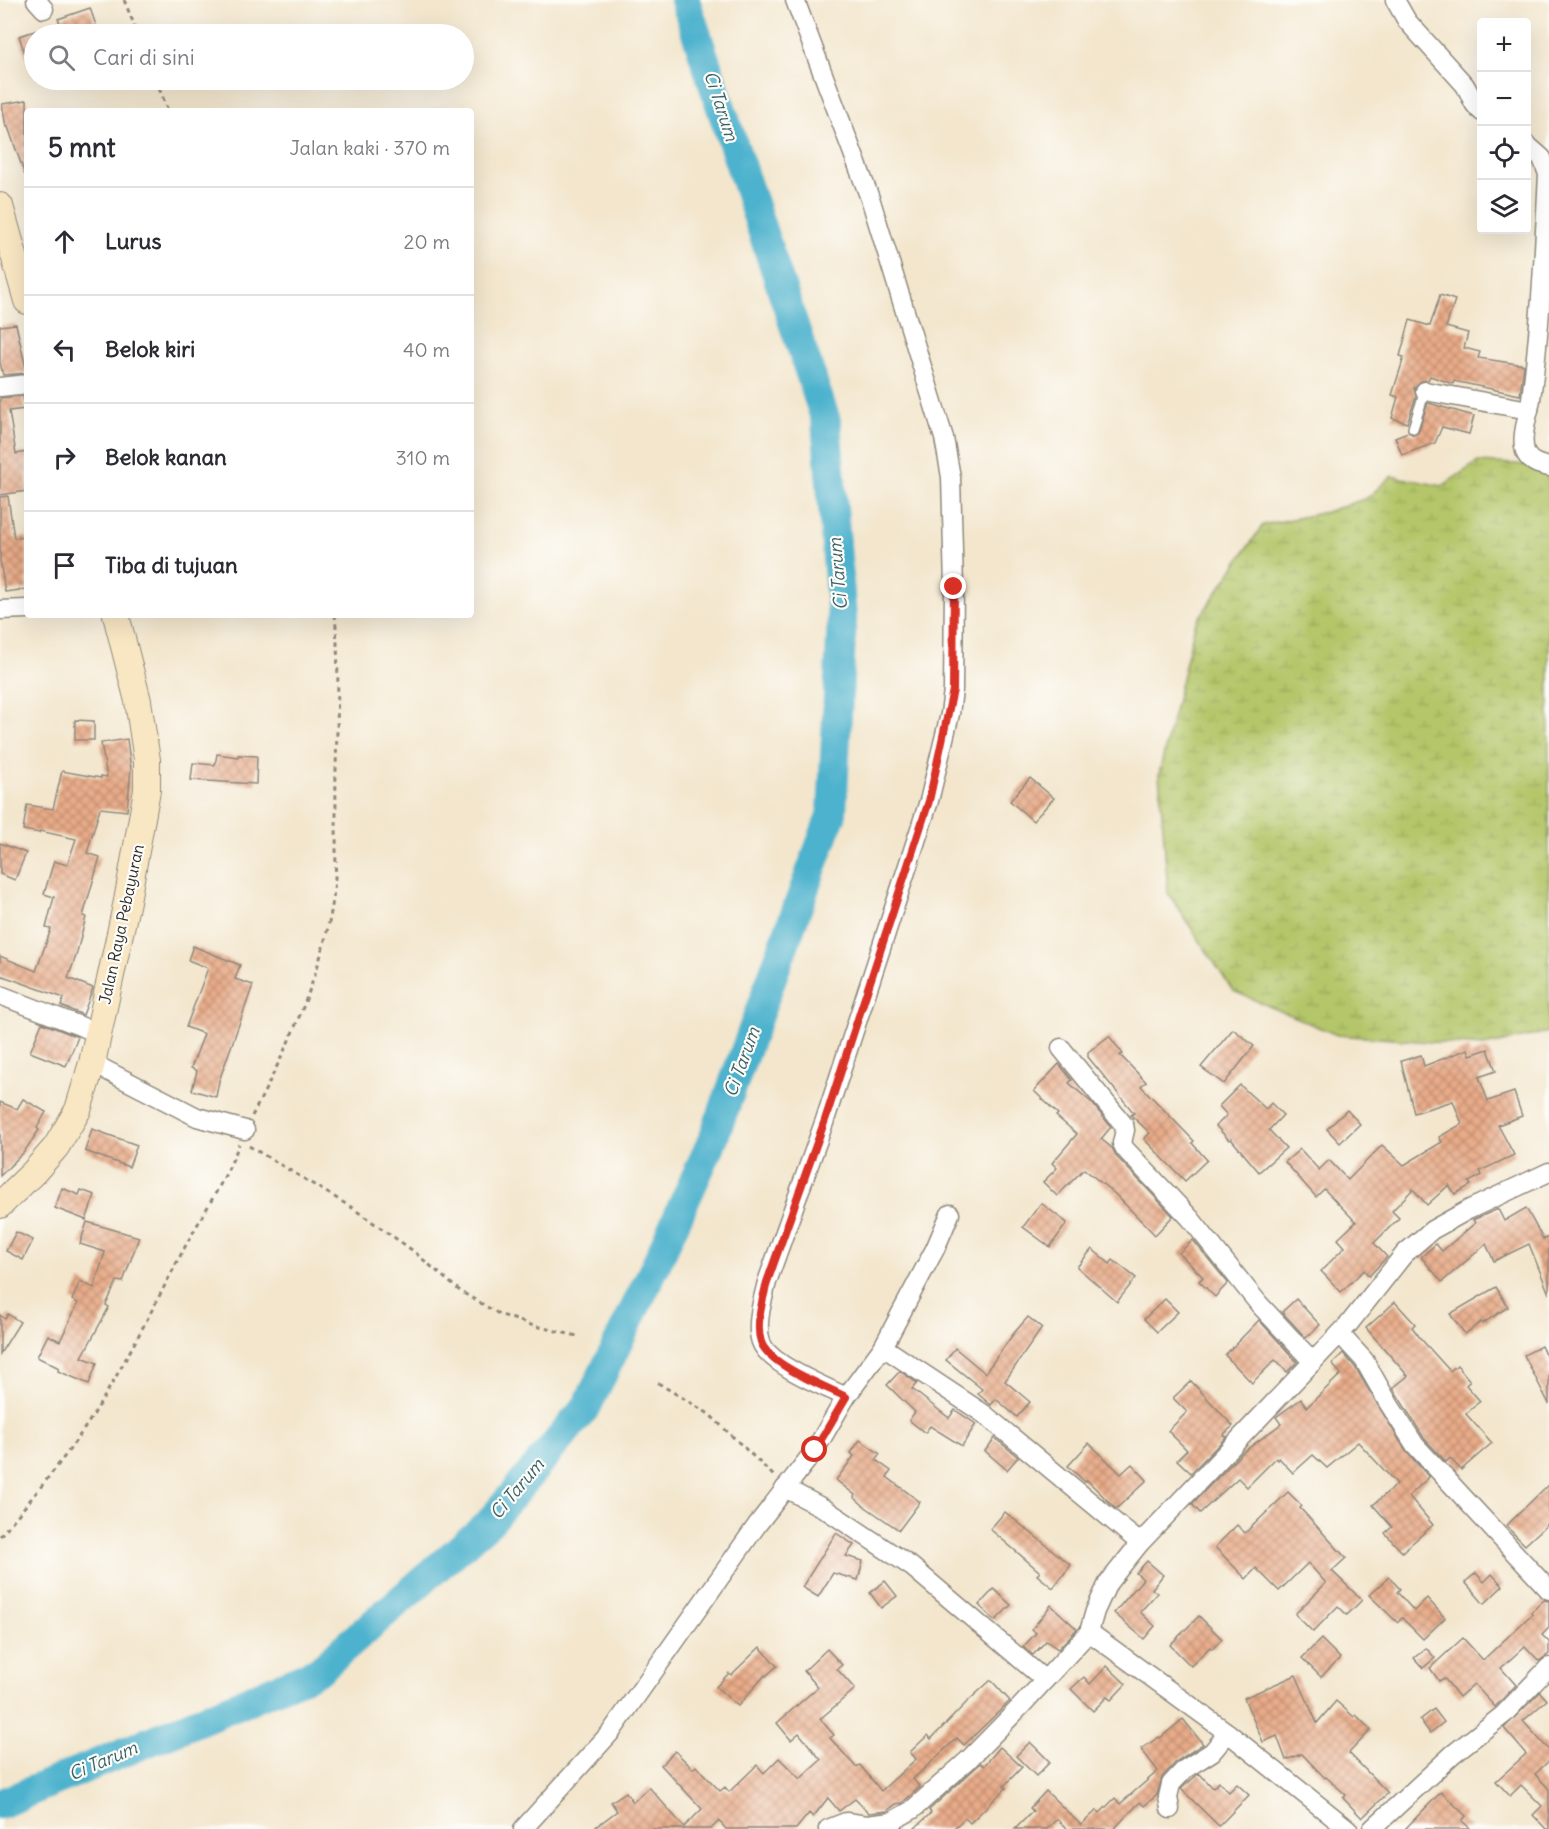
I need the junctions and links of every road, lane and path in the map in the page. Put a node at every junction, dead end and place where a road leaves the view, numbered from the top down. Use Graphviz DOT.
graph roads {
  1 [pos="124,0"];
  2 [pos="795,0"];
  3 [pos="1395,0"];
  4 [pos="134,24"];
  5 [pos="160,90"];
  6 [pos="167,108"];
  7 [pos="1477,108"];
  8 [pos="1531,148"];
  9 [pos="0,206"];
  10 [pos="24,291"];
  11 [pos="24,384"];
  12 [pos="0,387"];
  13 [pos="1425,391"];
  14 [pos="1529,411"];
  15 [pos="1413,428"];
  16 [pos="1549,467"];
  17 [pos="24,609"];
  18 [pos="0,610"];
  19 [pos="117,618"];
  20 [pos="335,618"];
  21 [pos="0,995"];
  22 [pos="98,1033"];
  23 [pos="1061,1048"];
  24 [pos="92,1063"];
  25 [pos="245,1130"];
  26 [pos="1549,1172"];
  27 [pos="0,1205"];
  28 [pos="950,1214"];
  29 [pos="1340,1334"];
  30 [pos="577,1336"];
  31 [pos="883,1347"];
  32 [pos="1313,1362"];
  33 [pos="658,1383"];
  34 [pos="846,1397"];
  35 [pos="785,1488"];
  36 [pos="0,1536"];
  37 [pos="1140,1543"];
  38 [pos="1549,1590"];
  39 [pos="1089,1632"];
  40 [pos="1549,1667"];
  41 [pos="1045,1680"];
  42 [pos="1228,1733"];
  43 [pos="1170,1809"];
  44 [pos="523,1829"];
  45 [pos="828,1829"];
  46 [pos="1348,1829"];
  47 [pos="1372,1829"];
  1 -- 4 [label="path"];
  2 -- 34 [label="street"];
  3 -- 7 [label="street"];
  5 -- 6 [label="path"];
  8 -- 14 [label="street"];
  9 -- 10 [label="main road"];
  11 -- 12 [label="street"];
  13 -- 14 [label="street"];
  13 -- 15 [label="lane"];
  14 -- 16 [label="street"];
  17 -- 18 [label="street"];
  19 -- 22 [label="main road, Jalan Raya Pebayuran"];
  20 -- 25 [label="path"];
  21 -- 22 [label="street"];
  22 -- 24 [label="main road, Jalan Raya Pebayuran"];
  23 -- 32 [label="street"];
  24 -- 25 [label="street"];
  24 -- 27 [label="main road, Jalan Raya Pebayuran"];
  26 -- 29 [label="street"];
  28 -- 31 [label="street"];
  29 -- 32 [label="street"];
  29 -- 38 [label="street"];
  30 -- 36 [label="path"];
  31 -- 34 [label="street"];
  31 -- 37 [label="street"];
  32 -- 37 [label="street"];
  33 -- 35 [label="path"];
  34 -- 35 [label="street"];
  35 -- 41 [label="street"];
  35 -- 44 [label="street"];
  37 -- 39 [label="street"];
  39 -- 41 [label="street"];
  39 -- 42 [label="street"];
  40 -- 47 [label="street"];
  41 -- 45 [label="street"];
  42 -- 43 [label="street"];
  42 -- 46 [label="street"];
}
